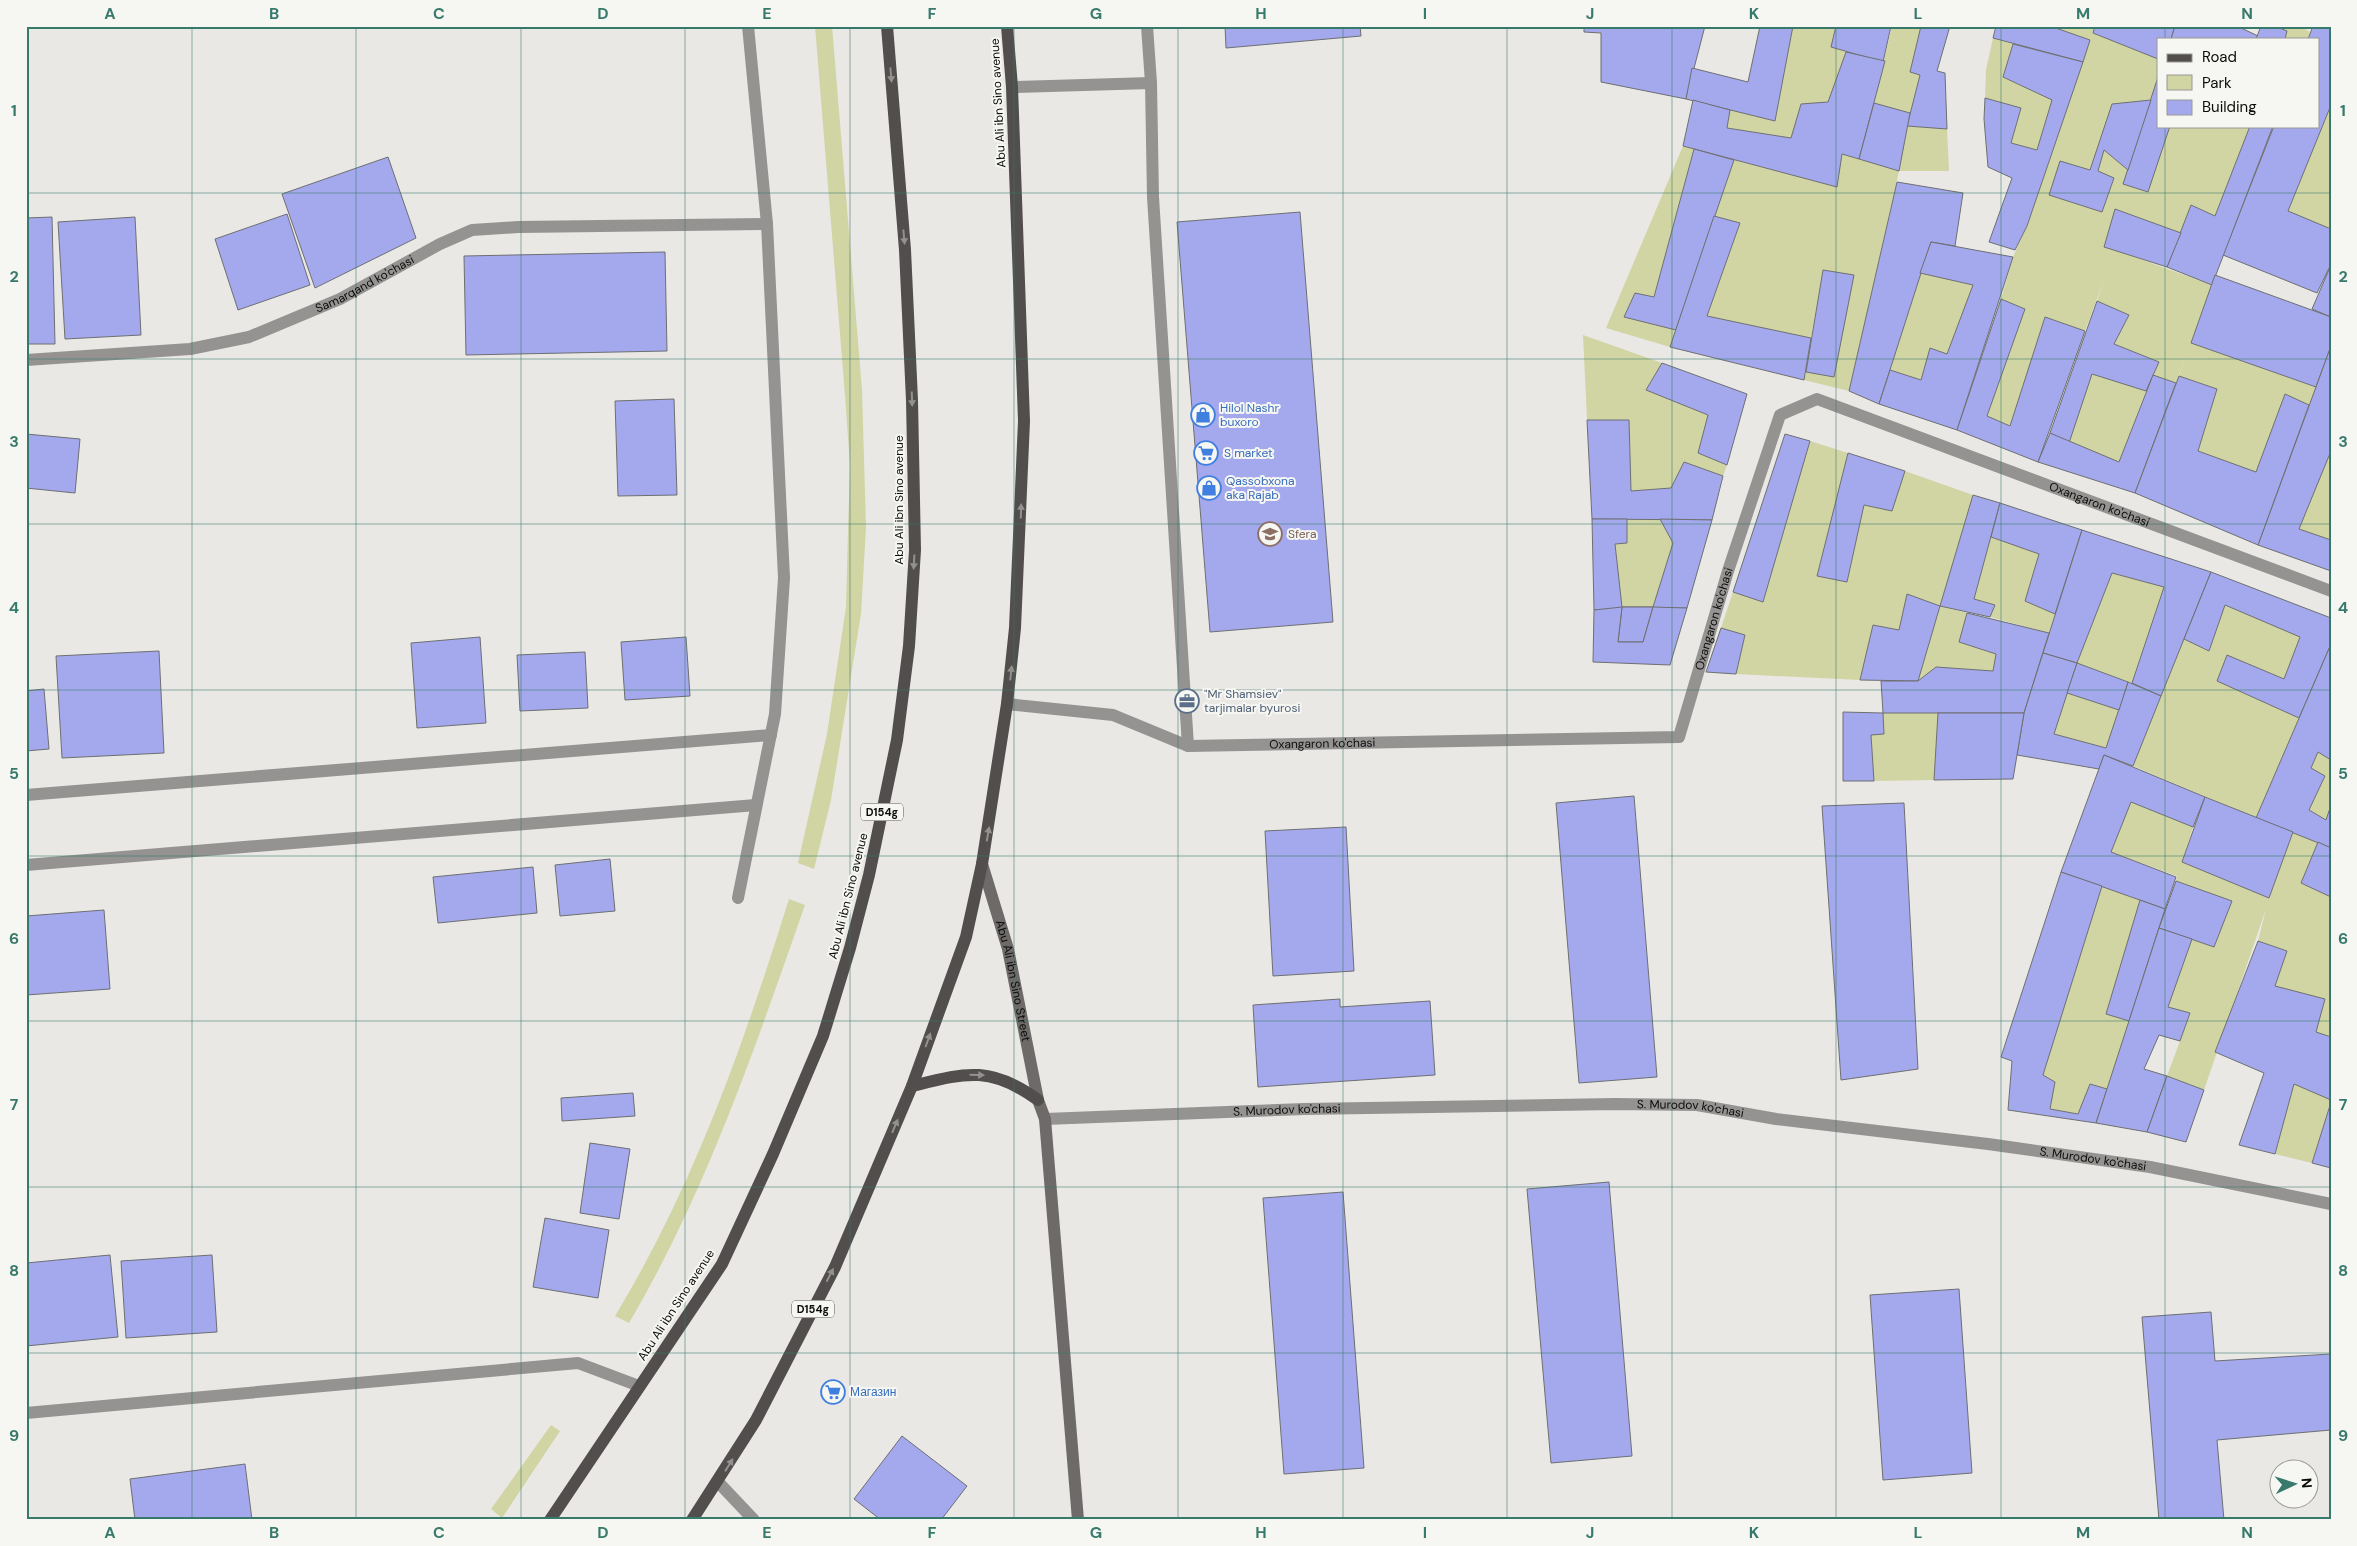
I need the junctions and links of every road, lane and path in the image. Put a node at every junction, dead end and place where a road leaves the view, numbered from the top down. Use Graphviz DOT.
graph roads {
  1 [pos="748,26"];
  2 [pos="887,26"];
  3 [pos="1007,26"];
  4 [pos="1147,26"];
  5 [pos="1151,83"];
  6 [pos="1012,87"];
  7 [pos="767,224"];
  8 [pos="26,360"];
  9 [pos="2331,591"];
  10 [pos="1007,704"];
  11 [pos="771,735"];
  12 [pos="1188,746"];
  13 [pos="26,795"];
  14 [pos="756,805"];
  15 [pos="982,864"];
  16 [pos="26,865"];
  17 [pos="738,898"];
  18 [pos="912,1086"];
  19 [pos="1038,1100"];
  20 [pos="1045,1119"];
  21 [pos="2331,1204"];
  22 [pos="639,1386"];
  23 [pos="26,1413"];
  24 [pos="718,1482"];
  25 [pos="550,1520"];
  26 [pos="692,1520"];
  27 [pos="754,1520"];
  28 [pos="1078,1520"];
  1 -- 7 [label="street"];
  2 -- 22 [label="main road, Abu Ali ibn Sino avenue / D154g, one-way"];
  3 -- 6 [label="main road, Abu Ali ibn Sino avenue / D154g"];
  4 -- 5 [label="street"];
  5 -- 6 [label="street"];
  5 -- 12 [label="street"];
  10 -- 6 [label="main road, Abu Ali ibn Sino avenue / D154g, one-way"];
  7 -- 8 [label="street, Samarqand ko'chasi"];
  7 -- 11 [label="street"];
  9 -- 12 [label="street, Oxangaron ko'chasi"];
  10 -- 12 [label="street, Oxangaron ko'chasi"];
  15 -- 10 [label="main road, Abu Ali ibn Sino avenue / D154g, one-way"];
  11 -- 13 [label="street"];
  11 -- 14 [label="street"];
  14 -- 16 [label="street"];
  14 -- 17 [label="street"];
  18 -- 15 [label="main road, Abu Ali ibn Sino avenue / D154g, one-way"];
  15 -- 19 [label="main road, Abu Ali ibn Sino Street / D154g"];
  18 -- 19 [label="main road, one-way"];
  24 -- 18 [label="main road, Abu Ali ibn Sino avenue / D154g, one-way"];
  19 -- 20 [label="main road, D154g"];
  20 -- 21 [label="street, S. Murodov ko'chasi"];
  20 -- 28 [label="main road, D154g"];
  22 -- 23 [label="street"];
  22 -- 25 [label="main road, Abu Ali ibn Sino avenue / D154g"];
  24 -- 26 [label="main road, Abu Ali ibn Sino avenue / D154g"];
  24 -- 27 [label="street"];
}
